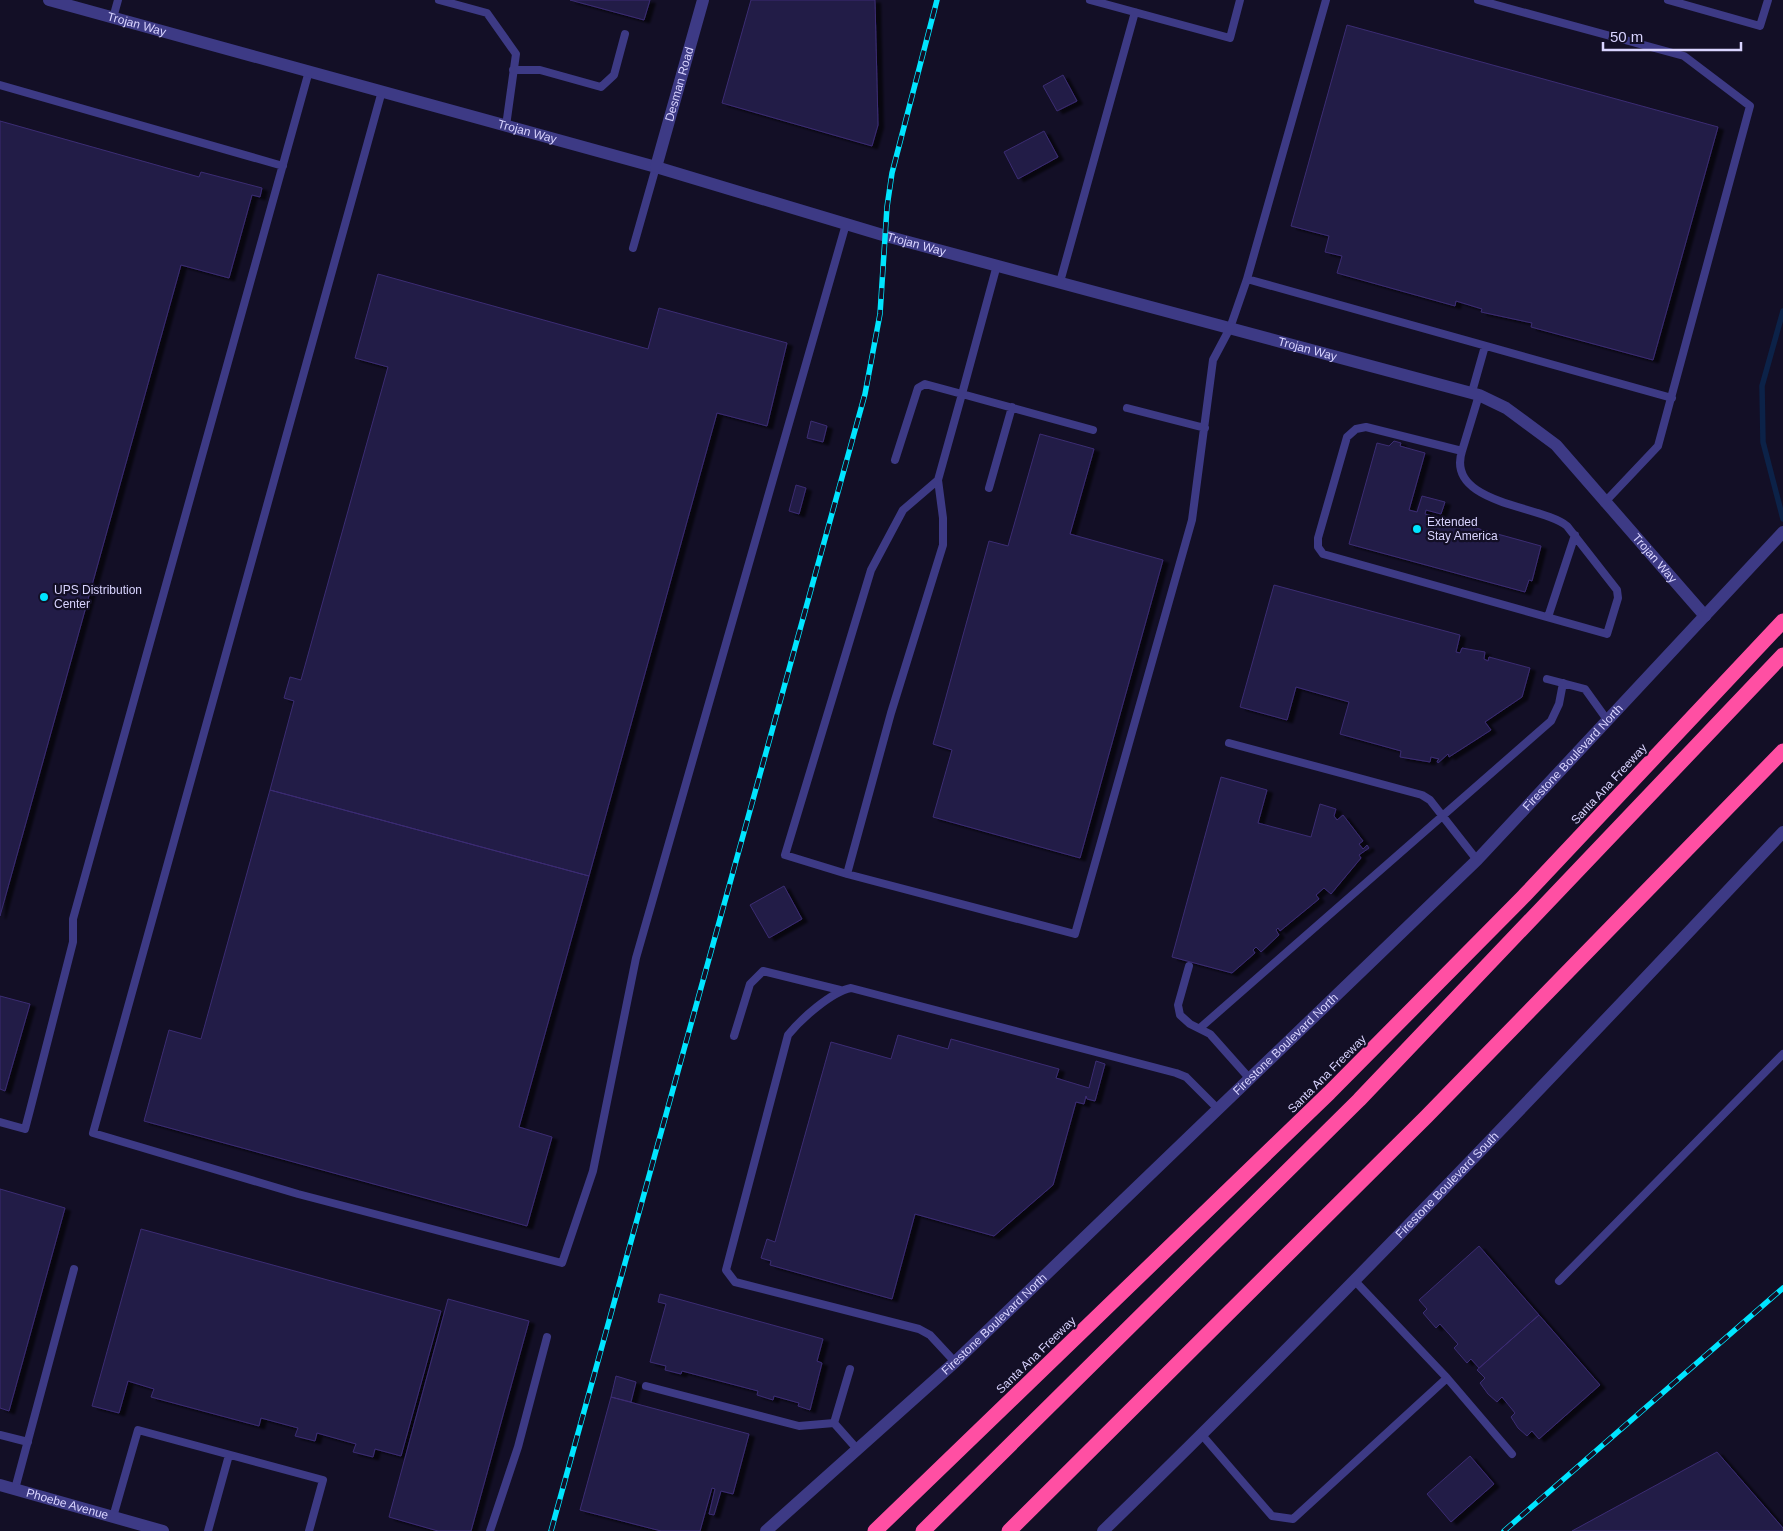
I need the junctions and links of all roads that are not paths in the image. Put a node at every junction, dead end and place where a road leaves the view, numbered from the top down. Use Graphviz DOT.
graph roads {
  1 [pos="49,0"];
  2 [pos="118,0"];
  3 [pos="439,0"];
  4 [pos="702,0"];
  5 [pos="1090,0"];
  6 [pos="1240,0"];
  7 [pos="1326,0"];
  8 [pos="1478,0"];
  9 [pos="1668,0"];
  10 [pos="1768,0"];
  11 [pos="1135,12"];
  12 [pos="113,18"];
  13 [pos="625,34"];
  14 [pos="514,70"];
  15 [pos="309,72"];
  16 [pos="0,85"];
  17 [pos="382,91"];
  18 [pos="506,126"];
  19 [pos="283,166"];
  20 [pos="656,167"];
  21 [pos="846,224"];
  22 [pos="634,248"];
  23 [pos="997,265"];
  24 [pos="1248,279"];
  25 [pos="1060,282"];
  26 [pos="1230,328"];
  27 [pos="1485,346"];
  28 [pos="962,394"];
  29 [pos="1475,394"];
  30 [pos="1672,398"];
  31 [pos="1012,407"];
  32 [pos="1127,408"];
  33 [pos="1205,428"];
  34 [pos="1093,430"];
  35 [pos="1462,452"];
  36 [pos="896,460"];
  37 [pos="938,480"];
  38 [pos="989,488"];
  39 [pos="1604,503"];
  40 [pos="1783,532"];
  41 [pos="1575,536"];
  42 [pos="1704,616"];
  43 [pos="1548,617"];
  44 [pos="1783,621"];
  45 [pos="1783,655"];
  46 [pos="1547,679"];
  47 [pos="1563,683"];
  48 [pos="1608,721"];
  49 [pos="1229,743"];
  50 [pos="1783,751"];
  51 [pos="1442,816"];
  52 [pos="1783,832"];
  53 [pos="1477,860"];
  54 [pos="847,874"];
  55 [pos="1190,966"];
  56 [pos="840,990"];
  57 [pos="1200,1028"];
  58 [pos="734,1036"];
  59 [pos="1783,1054"];
  60 [pos="1250,1079"];
  61 [pos="1218,1109"];
  62 [pos="0,1122"];
  63 [pos="74,1269"];
  64 [pos="1355,1281"];
  65 [pos="1559,1281"];
  66 [pos="547,1337"];
  67 [pos="956,1362"];
  68 [pos="850,1369"];
  69 [pos="1447,1378"];
  70 [pos="646,1386"];
  71 [pos="834,1423"];
  72 [pos="0,1435"];
  73 [pos="1202,1435"];
  74 [pos="28,1442"];
  75 [pos="857,1449"];
  76 [pos="1512,1454"];
  77 [pos="229,1455"];
  78 [pos="0,1485"];
  79 [pos="15,1489"];
  80 [pos="113,1517"];
  81 [pos="163,1531"];
  82 [pos="208,1531"];
  83 [pos="309,1531"];
  84 [pos="490,1531"];
  85 [pos="766,1531"];
  86 [pos="875,1531"];
  87 [pos="923,1531"];
  88 [pos="1009,1531"];
  89 [pos="1104,1531"];
  1 -- 12 [label="street, Trojan Way"];
  2 -- 12 [label="lane"];
  3 -- 14 [label="lane"];
  4 -- 20 [label="street, Desman Road"];
  5 -- 11 [label="lane"];
  6 -- 11 [label="lane"];
  7 -- 24 [label="lane"];
  8 -- 30 [label="lane"];
  9 -- 10 [label="lane"];
  11 -- 25 [label="lane"];
  12 -- 15 [label="street, Trojan Way"];
  13 -- 14 [label="lane"];
  14 -- 18 [label="lane"];
  15 -- 17 [label="street, Trojan Way"];
  15 -- 19 [label="lane"];
  16 -- 19 [label="lane"];
  17 -- 18 [label="street, Trojan Way"];
  17 -- 21 [label="lane"];
  18 -- 20 [label="street, Trojan Way"];
  19 -- 62 [label="lane"];
  20 -- 21 [label="street, Trojan Way"];
  20 -- 22 [label="lane"];
  21 -- 23 [label="street, Trojan Way"];
  23 -- 25 [label="street, Trojan Way"];
  23 -- 28 [label="lane"];
  24 -- 26 [label="lane"];
  24 -- 27 [label="lane"];
  25 -- 26 [label="street, Trojan Way"];
  26 -- 29 [label="street, Trojan Way"];
  26 -- 33 [label="lane"];
  27 -- 29 [label="lane"];
  27 -- 30 [label="lane"];
  28 -- 31 [label="lane"];
  28 -- 36 [label="lane"];
  28 -- 37 [label="lane"];
  29 -- 35 [label="lane"];
  29 -- 39 [label="street, Trojan Way"];
  30 -- 39 [label="lane"];
  31 -- 34 [label="lane"];
  31 -- 38 [label="lane"];
  32 -- 33 [label="lane"];
  33 -- 54 [label="lane"];
  35 -- 41 [label="lane"];
  35 -- 43 [label="lane"];
  37 -- 54 [label="lane"];
  37 -- 54 [label="lane"];
  39 -- 42 [label="street, Trojan Way"];
  40 -- 42 [label="street, Firestone Boulevard North"];
  41 -- 43 [label="lane"];
  41 -- 43 [label="lane"];
  42 -- 48 [label="street, Firestone Boulevard North"];
  44 -- 86 [label="highway, Santa Ana Freeway"];
  45 -- 87 [label="highway"];
  46 -- 47 [label="lane"];
  47 -- 48 [label="lane"];
  47 -- 51 [label="lane"];
  48 -- 53 [label="street, Firestone Boulevard North"];
  49 -- 51 [label="lane"];
  50 -- 88 [label="highway"];
  51 -- 53 [label="lane"];
  51 -- 57 [label="lane"];
  52 -- 64 [label="street, Firestone Boulevard South"];
  53 -- 60 [label="street, Firestone Boulevard North"];
  55 -- 57 [label="lane"];
  56 -- 58 [label="lane"];
  56 -- 61 [label="lane"];
  56 -- 67 [label="lane"];
  57 -- 60 [label="lane"];
  59 -- 65 [label="lane"];
  60 -- 61 [label="street, Firestone Boulevard North"];
  61 -- 67 [label="street, Firestone Boulevard North"];
  63 -- 74 [label="lane"];
  64 -- 69 [label="lane"];
  64 -- 73 [label="street, Firestone Boulevard South"];
  66 -- 84 [label="lane"];
  67 -- 75 [label="street, Firestone Boulevard North"];
  68 -- 71 [label="lane"];
  69 -- 73 [label="lane"];
  69 -- 76 [label="lane"];
  70 -- 71 [label="lane"];
  71 -- 75 [label="lane"];
  72 -- 74 [label="lane"];
  73 -- 89 [label="street, Firestone Boulevard South"];
  74 -- 79 [label="lane"];
  75 -- 85 [label="street, Firestone Boulevard North"];
  77 -- 80 [label="lane"];
  77 -- 82 [label="lane"];
  77 -- 83 [label="lane"];
  78 -- 79 [label="street, Phoebe Avenue"];
  79 -- 80 [label="street, Phoebe Avenue"];
  80 -- 81 [label="street, Phoebe Avenue"];
}
